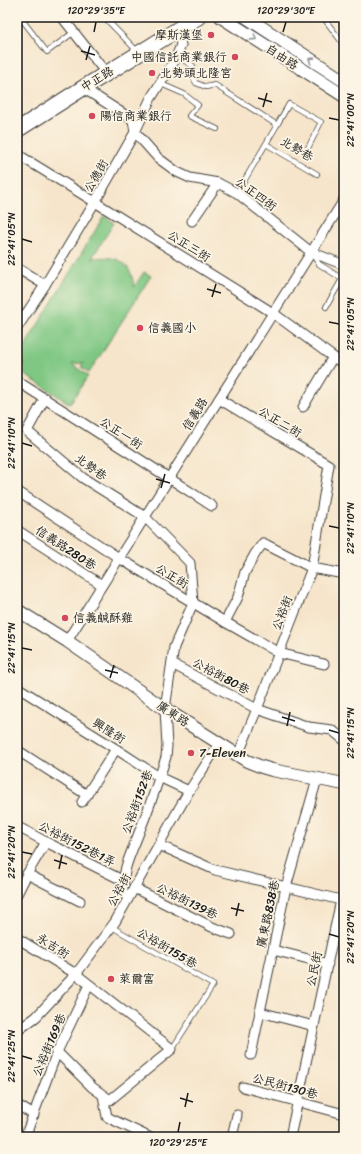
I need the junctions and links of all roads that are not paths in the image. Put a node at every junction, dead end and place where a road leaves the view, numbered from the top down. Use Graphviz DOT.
graph roads {
  1 [pos="20,17"];
  2 [pos="62,17"];
  3 [pos="104,17"];
  4 [pos="198,17"];
  5 [pos="221,17"];
  6 [pos="246,17"];
  7 [pos="323,17"];
  8 [pos="178,30"];
  9 [pos="74,32"];
  10 [pos="344,45"];
  11 [pos="140,53"];
  12 [pos="177,56"];
  13 [pos="106,73"];
  14 [pos="344,81"];
  15 [pos="161,84"];
  16 [pos="83,88"];
  17 [pos="344,96"];
  18 [pos="277,125"];
  19 [pos="217,129"];
  20 [pos="17,130"];
  21 [pos="135,132"];
  22 [pos="266,144"];
  23 [pos="307,150"];
  24 [pos="17,154"];
  25 [pos="317,174"];
  26 [pos="218,183"];
  27 [pos="237,193"];
  28 [pos="344,200"];
  29 [pos="95,202"];
  30 [pos="192,221"];
  31 [pos="311,252"];
  32 [pos="344,266"];
  33 [pos="17,268"];
  34 [pos="343,280"];
  35 [pos="45,284"];
  36 [pos="326,307"];
  37 [pos="273,313"];
  38 [pos="21,314"];
  39 [pos="17,328"];
  40 [pos="333,357"];
  41 [pos="344,364"];
  42 [pos="17,381"];
  43 [pos="45,398"];
  44 [pos="219,398"];
  45 [pos="303,407"];
  46 [pos="329,465"];
  47 [pos="169,478"];
  48 [pos="17,491"];
  49 [pos="212,506"];
  50 [pos="145,517"];
  51 [pos="17,530"];
  52 [pos="119,558"];
  53 [pos="312,568"];
  54 [pos="344,574"];
  55 [pos="102,585"];
  56 [pos="193,603"];
  57 [pos="17,610"];
  58 [pos="225,622"];
  59 [pos="67,642"];
  60 [pos="279,653"];
  61 [pos="172,664"];
  62 [pos="324,664"];
  63 [pos="17,687"];
  64 [pos="165,709"];
  65 [pos="257,709"];
  66 [pos="344,740"];
  67 [pos="219,744"];
  68 [pos="116,749"];
  69 [pos="17,750"];
  70 [pos="238,755"];
  71 [pos="159,777"];
  72 [pos="317,779"];
  73 [pos="344,784"];
  74 [pos="190,791"];
  75 [pos="20,828"];
  76 [pos="46,842"];
  77 [pos="159,845"];
  78 [pos="27,874"];
  79 [pos="122,880"];
  80 [pos="286,887"];
  81 [pos="134,888"];
  82 [pos="17,894"];
  83 [pos="128,898"];
  84 [pos="80,901"];
  85 [pos="112,927"];
  86 [pos="231,934"];
  87 [pos="17,938"];
  88 [pos="273,950"];
  89 [pos="328,964"];
  90 [pos="76,974"];
  91 [pos="89,985"];
  92 [pos="260,1012"];
  93 [pos="314,1026"];
  94 [pos="17,1031"];
  95 [pos="172,1049"];
  96 [pos="57,1052"];
  97 [pos="251,1055"];
  98 [pos="243,1087"];
  99 [pos="103,1095"];
  100 [pos="298,1102"];
  101 [pos="18,1106"];
  102 [pos="344,1114"];
  103 [pos="34,1115"];
  104 [pos="237,1115"];
  105 [pos="25,1137"];
  106 [pos="149,1137"];
  107 [pos="232,1137"];
  108 [pos="290,1137"];
  1 -- 9 [label="lane"];
  2 -- 9 [label="street"];
  3 -- 11 [label="lane"];
  4 -- 8 [label="main road, 中正路"];
  5 -- 17 [label="street, 自由路, one-way"];
  14 -- 6 [label="street, 自由路, one-way"];
  7 -- 10 [label="lane"];
  8 -- 11 [label="main road, 中正路"];
  8 -- 12 [label="street, 公德街"];
  9 -- 13 [label="street"];
  11 -- 13 [label="main road, 中正路"];
  12 -- 15 [label="street, 公德街"];
  12 -- 18 [label="lane"];
  13 -- 16 [label="main road, 中正路"];
  15 -- 19 [label="lane"];
  15 -- 21 [label="street, 公德街"];
  16 -- 20 [label="main road, 中正路"];
  16 -- 21 [label="street, 公正四街"];
  18 -- 22 [label="lane, 北勢巷"];
  18 -- 23 [label="lane, 北勢巷"];
  21 -- 26 [label="street, 公正四街"];
  21 -- 29 [label="street, 公德街"];
  22 -- 25 [label="lane, 北勢巷"];
  22 -- 27 [label="lane, 北勢巷"];
  24 -- 29 [label="street, 公正三街"];
  26 -- 27 [label="street, 公正四街"];
  26 -- 30 [label="street"];
  27 -- 31 [label="street, 公正四街"];
  28 -- 31 [label="street, 信義路"];
  29 -- 35 [label="street, 公德街"];
  29 -- 37 [label="street, 公正三街"];
  31 -- 32 [label="street, 公正四街"];
  31 -- 34 [label="lane"];
  31 -- 37 [label="street, 信義路"];
  33 -- 35 [label="street"];
  34 -- 36 [label="lane"];
  35 -- 38 [label="street, 公德街"];
  37 -- 40 [label="street, 公正三街"];
  37 -- 44 [label="street, 信義路"];
  38 -- 39 [label="street, 公德街"];
  40 -- 41 [label="street, 公正三街"];
  40 -- 45 [label="street"];
  42 -- 43 [label="street, 公正一街"];
  43 -- 47 [label="street, 公正一街"];
  43 -- 50 [label="street, 北勢巷"];
  44 -- 46 [label="street, 公正二街"];
  44 -- 47 [label="street, 信義路"];
  46 -- 53 [label="street, 公裕街"];
  47 -- 49 [label="street, 公正一街"];
  47 -- 50 [label="street, 信義路"];
  48 -- 52 [label="street, 公正街"];
  50 -- 52 [label="street, 信義路"];
  50 -- 56 [label="street, 北勢巷"];
  51 -- 55 [label="street, 信義路280巷"];
  52 -- 55 [label="street, 信義路"];
  52 -- 56 [label="street, 公正街"];
  53 -- 54 [label="street"];
  53 -- 58 [label="street"];
  53 -- 60 [label="street, 公裕街"];
  55 -- 59 [label="street, 信義路"];
  56 -- 58 [label="street, 公正街"];
  56 -- 61 [label="street, 公裕街152巷"];
  57 -- 59 [label="street, 廣東路"];
  58 -- 60 [label="street, 公正街"];
  59 -- 64 [label="street, 廣東路"];
  60 -- 62 [label="street, 公正街"];
  60 -- 65 [label="street, 公裕街"];
  61 -- 64 [label="street, 公裕街152巷"];
  61 -- 65 [label="street, 公裕街80巷"];
  63 -- 68 [label="street, 興隆街"];
  64 -- 67 [label="street, 廣東路"];
  64 -- 71 [label="street, 公裕街152巷"];
  65 -- 66 [label="street, 公裕街80巷"];
  65 -- 70 [label="street, 公裕街"];
  67 -- 70 [label="street, 廣東路"];
  67 -- 74 [label="street, 公裕街"];
  68 -- 69 [label="street"];
  68 -- 71 [label="street, 興隆街"];
  70 -- 72 [label="street, 廣東路"];
  71 -- 74 [label="street, 興隆街"];
  71 -- 79 [label="street, 公裕街152巷"];
  72 -- 73 [label="street, 廣東路"];
  72 -- 80 [label="street, 廣東路838巷"];
  74 -- 77 [label="street, 公裕街"];
  75 -- 76 [label="street, 公裕街152巷1弄"];
  76 -- 78 [label="street"];
  76 -- 79 [label="street, 公裕街152巷1弄"];
  77 -- 80 [label="street, 公民街"];
  77 -- 81 [label="street, 公裕街"];
  78 -- 82 [label="street"];
  78 -- 84 [label="street"];
  79 -- 83 [label="street"];
  80 -- 88 [label="street, 廣東路838巷"];
  80 -- 89 [label="street, 公民街"];
  81 -- 83 [label="street, 公裕街"];
  81 -- 86 [label="street, 公裕街139巷"];
  83 -- 85 [label="street, 公裕街"];
  85 -- 90 [label="street, 公裕街"];
  85 -- 95 [label="lane, 公裕街155巷"];
  87 -- 90 [label="street, 永吉街"];
  88 -- 89 [label="street"];
  88 -- 92 [label="street, 廣東路838巷"];
  89 -- 93 [label="street, 公民街"];
  90 -- 91 [label="street, 永吉街"];
  90 -- 94 [label="street, 公裕街"];
  91 -- 95 [label="street, 永吉街"];
  91 -- 96 [label="street, 公裕街169巷"];
  92 -- 93 [label="street"];
  92 -- 97 [label="street, 廣東路838巷"];
  93 -- 100 [label="street, 公民街"];
  95 -- 99 [label="street"];
  96 -- 99 [label="street"];
  96 -- 103 [label="street, 公裕街169巷"];
  98 -- 100 [label="street, 公民街130巷"];
  99 -- 106 [label="street"];
  100 -- 102 [label="street, 公民街130巷"];
  100 -- 108 [label="street, 公民街"];
  101 -- 103 [label="street"];
  103 -- 105 [label="street, 公裕街169巷"];
  104 -- 107 [label="street"];
}
